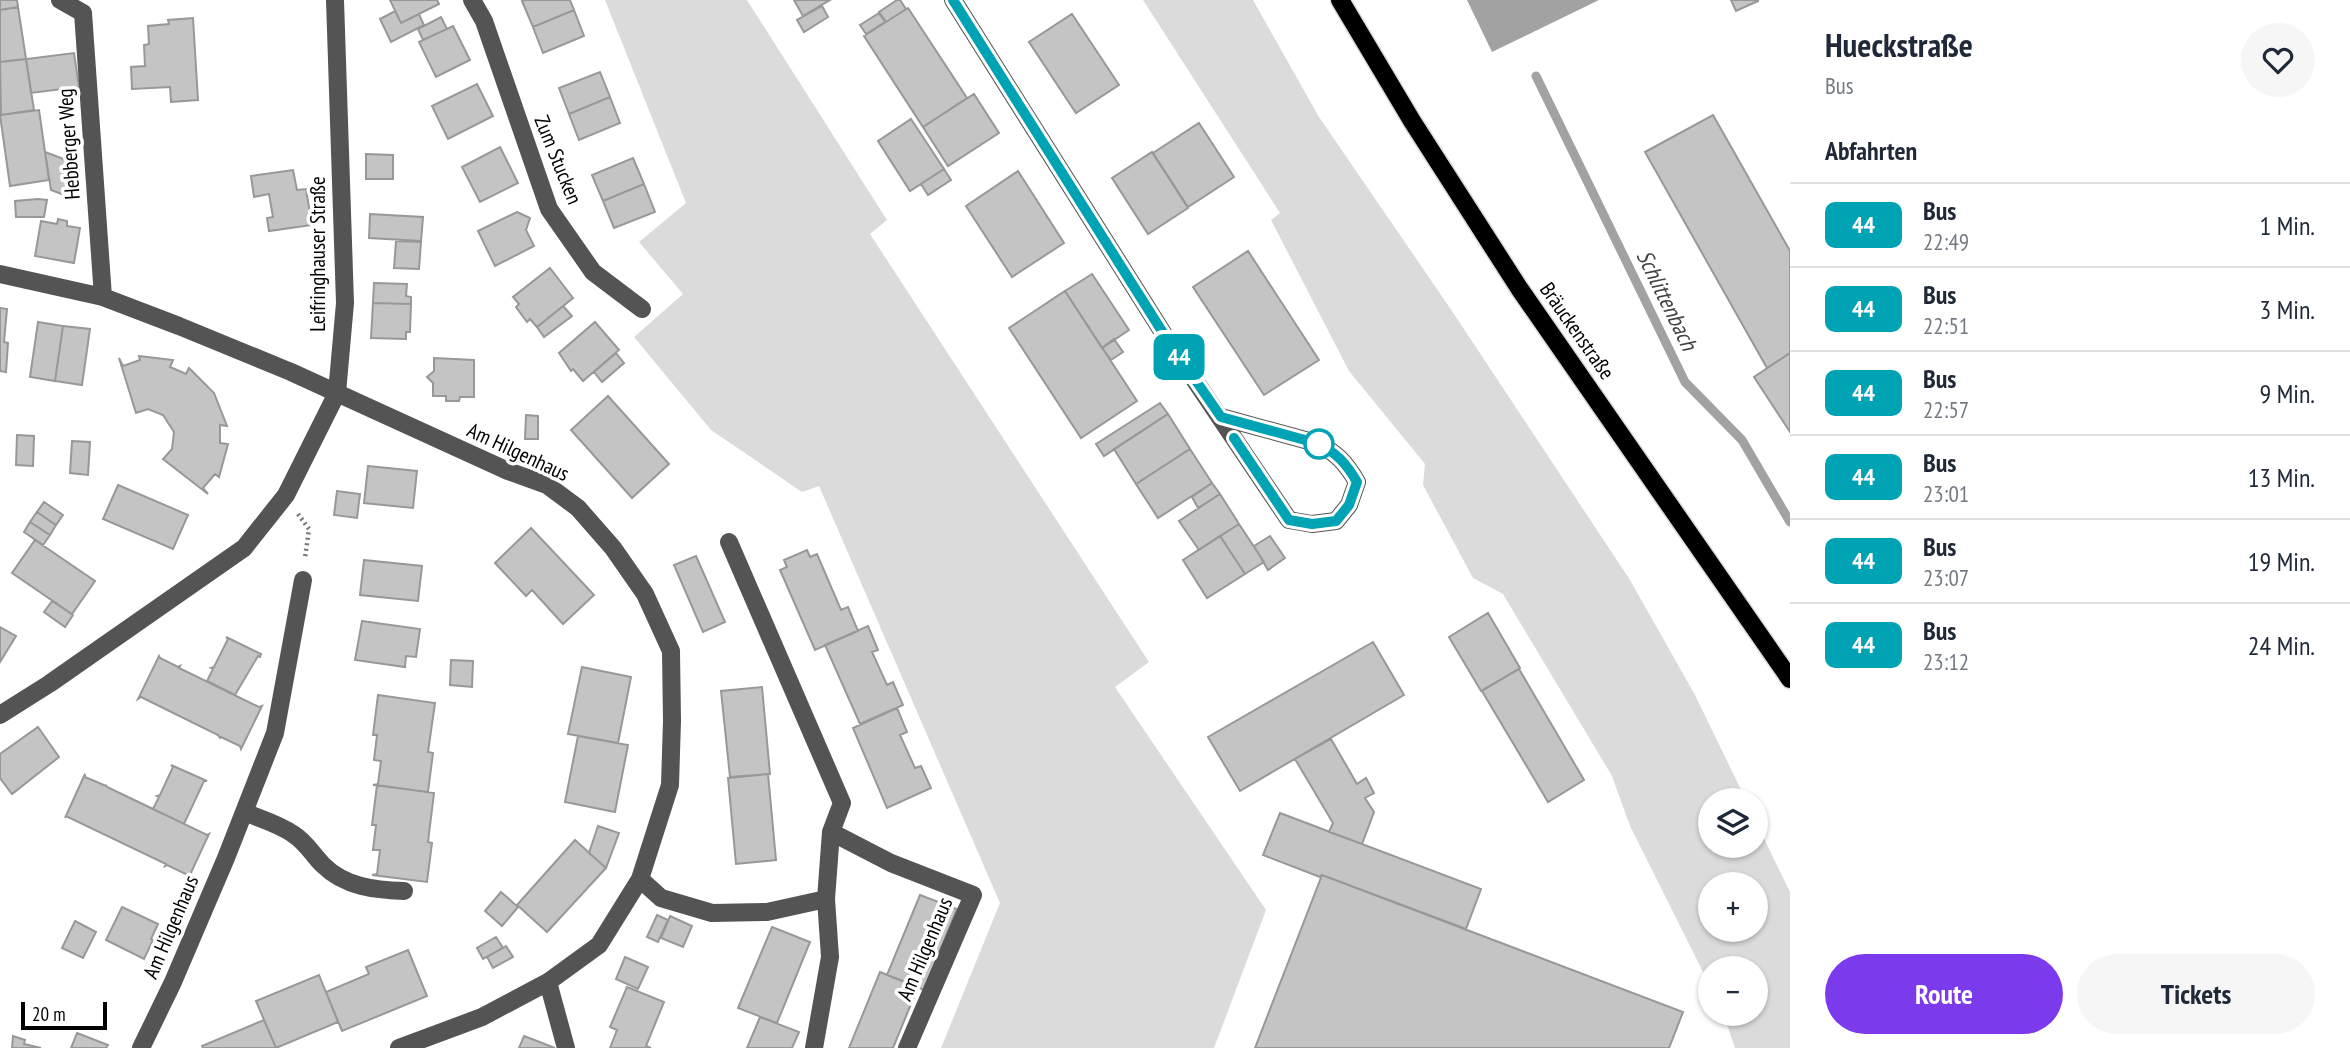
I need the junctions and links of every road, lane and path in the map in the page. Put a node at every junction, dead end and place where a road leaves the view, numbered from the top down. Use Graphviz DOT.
graph roads {
  1 [pos="60,0"];
  2 [pos="335,0"];
  3 [pos="472,0"];
  4 [pos="953,0"];
  5 [pos="1340,0"];
  6 [pos="0,274"];
  7 [pos="103,298"];
  8 [pos="642,309"];
  9 [pos="337,393"];
  10 [pos="1221,417"];
  11 [pos="286,495"];
  12 [pos="729,542"];
  13 [pos="303,580"];
  14 [pos="1790,679"];
  15 [pos="0,715"];
  16 [pos="244,812"];
  17 [pos="831,832"];
  18 [pos="640,879"];
  19 [pos="404,891"];
  20 [pos="826,899"];
  21 [pos="548,982"];
  22 [pos="141,1048"];
  23 [pos="399,1048"];
  24 [pos="566,1048"];
  25 [pos="814,1048"];
  26 [pos="907,1048"];
  1 -- 7 [label="street, Hebberger Weg"];
  2 -- 9 [label="street, Leifringhauser Straße"];
  3 -- 8 [label="street, Zum Stucken"];
  4 -- 10 [label="street"];
  5 -- 14 [label="main road, Bräuckenstraße"];
  6 -- 7 [label="street"];
  7 -- 9 [label="street"];
  9 -- 11 [label="street, Leifringhauser Straße"];
  9 -- 18 [label="street, Am Hilgenhaus"];
  10 -- 10 [label="street"];
  11 -- 13 [label="path"];
  11 -- 15 [label="street, Leifringhauser Straße"];
  12 -- 17 [label="street"];
  13 -- 16 [label="street, Am Hilgenhaus"];
  16 -- 19 [label="street"];
  16 -- 22 [label="street, Am Hilgenhaus"];
  17 -- 20 [label="street"];
  17 -- 26 [label="street, Am Hilgenhaus"];
  18 -- 20 [label="street"];
  18 -- 21 [label="street, Am Hilgenhaus"];
  20 -- 25 [label="street"];
  21 -- 23 [label="street, Am Hilgenhaus"];
  21 -- 24 [label="street"];
}
